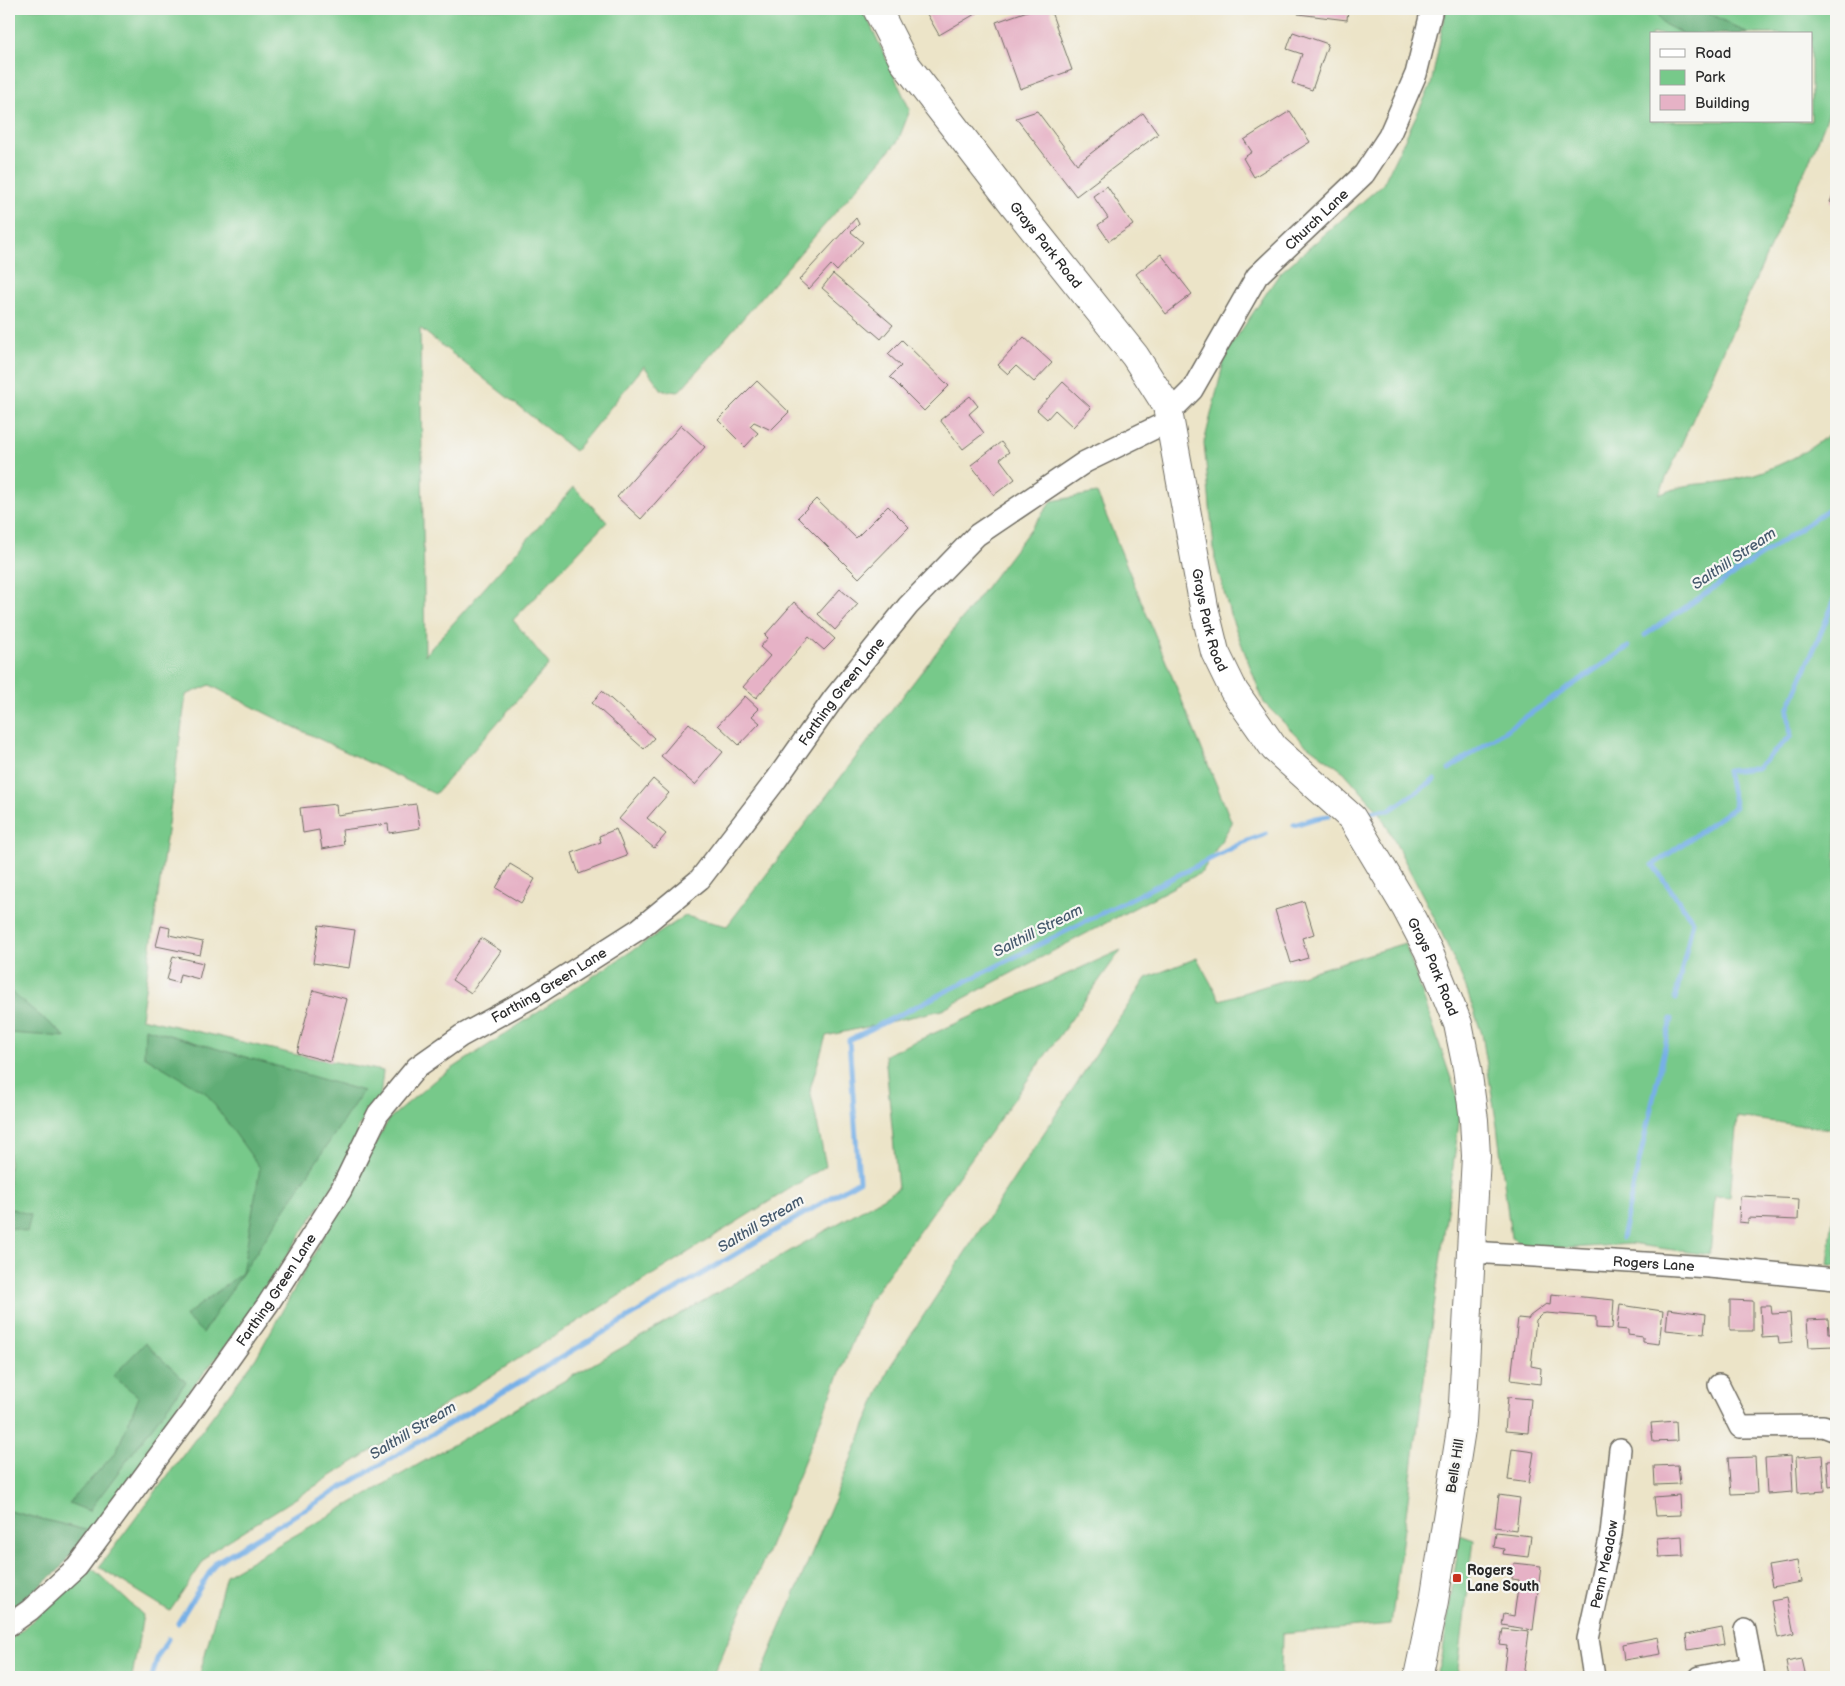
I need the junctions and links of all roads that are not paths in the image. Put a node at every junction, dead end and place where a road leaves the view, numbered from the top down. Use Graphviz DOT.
graph roads {
  1 [pos="877,9"];
  2 [pos="1432,9"];
  3 [pos="1168,413"];
  4 [pos="1472,1252"];
  5 [pos="1836,1280"];
  6 [pos="1719,1385"];
  7 [pos="1836,1432"];
  8 [pos="1620,1449"];
  9 [pos="9,1625"];
  10 [pos="1745,1630"];
  11 [pos="1753,1672"];
  12 [pos="1418,1677"];
  13 [pos="1594,1677"];
  14 [pos="1700,1677"];
  1 -- 3 [label="main road, Grays Park Road"];
  2 -- 3 [label="street, Church Lane"];
  3 -- 4 [label="main road, Grays Park Road"];
  3 -- 9 [label="street, Farthing Green Lane"];
  4 -- 5 [label="street, Rogers Lane"];
  4 -- 12 [label="main road, Bells Hill"];
  6 -- 7 [label="street"];
  8 -- 13 [label="street, Penn Meadow"];
  10 -- 11 [label="street"];
  11 -- 14 [label="street"];
}
